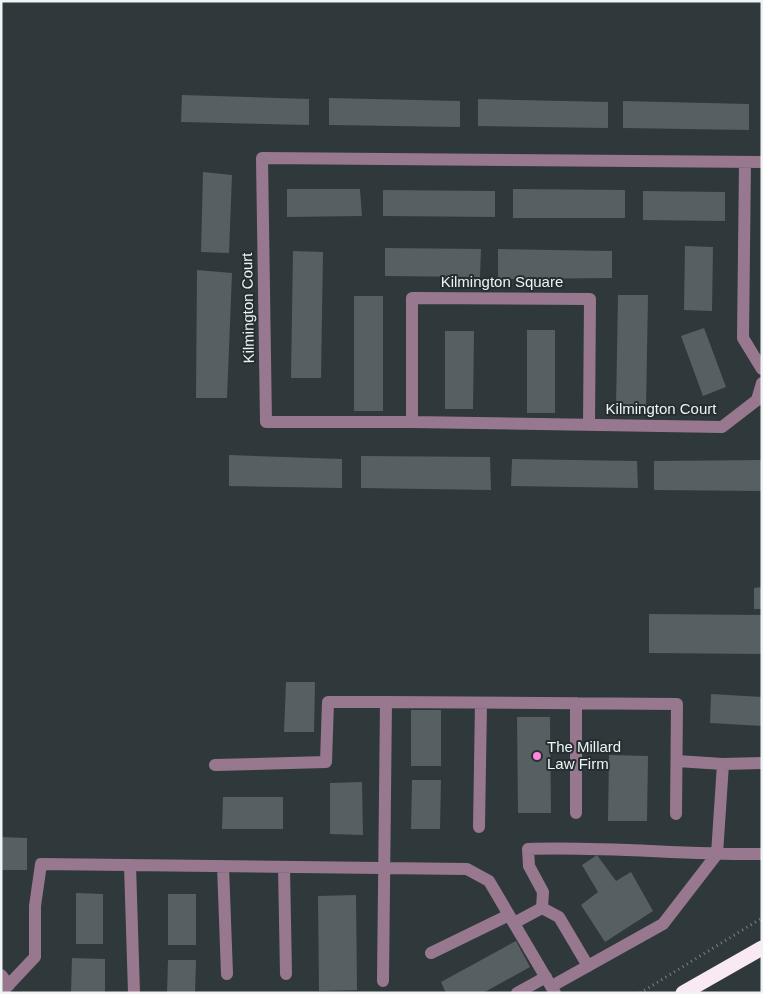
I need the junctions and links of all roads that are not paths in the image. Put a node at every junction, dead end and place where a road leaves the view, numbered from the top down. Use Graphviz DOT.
graph roads {
  1 [pos="745,162"];
  2 [pos="762,162"];
  3 [pos="762,369"];
  4 [pos="762,383"];
  5 [pos="412,422"];
  6 [pos="589,425"];
  7 [pos="386,702"];
  8 [pos="481,702"];
  9 [pos="576,703"];
  10 [pos="676,761"];
  11 [pos="762,763"];
  12 [pos="723,764"];
  13 [pos="215,765"];
  14 [pos="576,813"];
  15 [pos="676,814"];
  16 [pos="479,827"];
  17 [pos="717,854"];
  18 [pos="762,854"];
  19 [pos="130,865"];
  20 [pos="223,866"];
  21 [pos="284,867"];
  22 [pos="384,868"];
  23 [pos="542,908"];
  24 [pos="512,919"];
  25 [pos="762,948"];
  26 [pos="431,953"];
  27 [pos="588,966"];
  28 [pos="227,974"];
  29 [pos="286,974"];
  30 [pos="383,981"];
  31 [pos="4,984"];
  32 [pos="551,985"];
  33 [pos="684,992"];
  34 [pos="134,993"];
  35 [pos="517,993"];
  1 -- 2 [label="street, Kilmington Court"];
  1 -- 3 [label="street"];
  1 -- 5 [label="street, Kilmington Court"];
  4 -- 6 [label="street, Kilmington Court"];
  5 -- 6 [label="street, Kilmington Court"];
  5 -- 6 [label="street, Kilmington Square"];
  7 -- 8 [label="street"];
  7 -- 13 [label="street"];
  7 -- 22 [label="street"];
  8 -- 9 [label="street"];
  8 -- 16 [label="street"];
  9 -- 10 [label="street"];
  9 -- 14 [label="street"];
  10 -- 12 [label="street"];
  10 -- 15 [label="street"];
  11 -- 12 [label="street"];
  12 -- 17 [label="street"];
  17 -- 18 [label="street"];
  17 -- 23 [label="street"];
  17 -- 27 [label="street"];
  19 -- 20 [label="street"];
  19 -- 31 [label="street"];
  19 -- 34 [label="street"];
  20 -- 21 [label="street"];
  20 -- 28 [label="street"];
  21 -- 22 [label="street"];
  21 -- 29 [label="street"];
  22 -- 24 [label="street"];
  22 -- 30 [label="street"];
  23 -- 24 [label="street"];
  23 -- 27 [label="street"];
  24 -- 26 [label="street"];
  24 -- 32 [label="street"];
  25 -- 33 [label="highway"];
  27 -- 32 [label="street"];
  32 -- 35 [label="street"];
}
